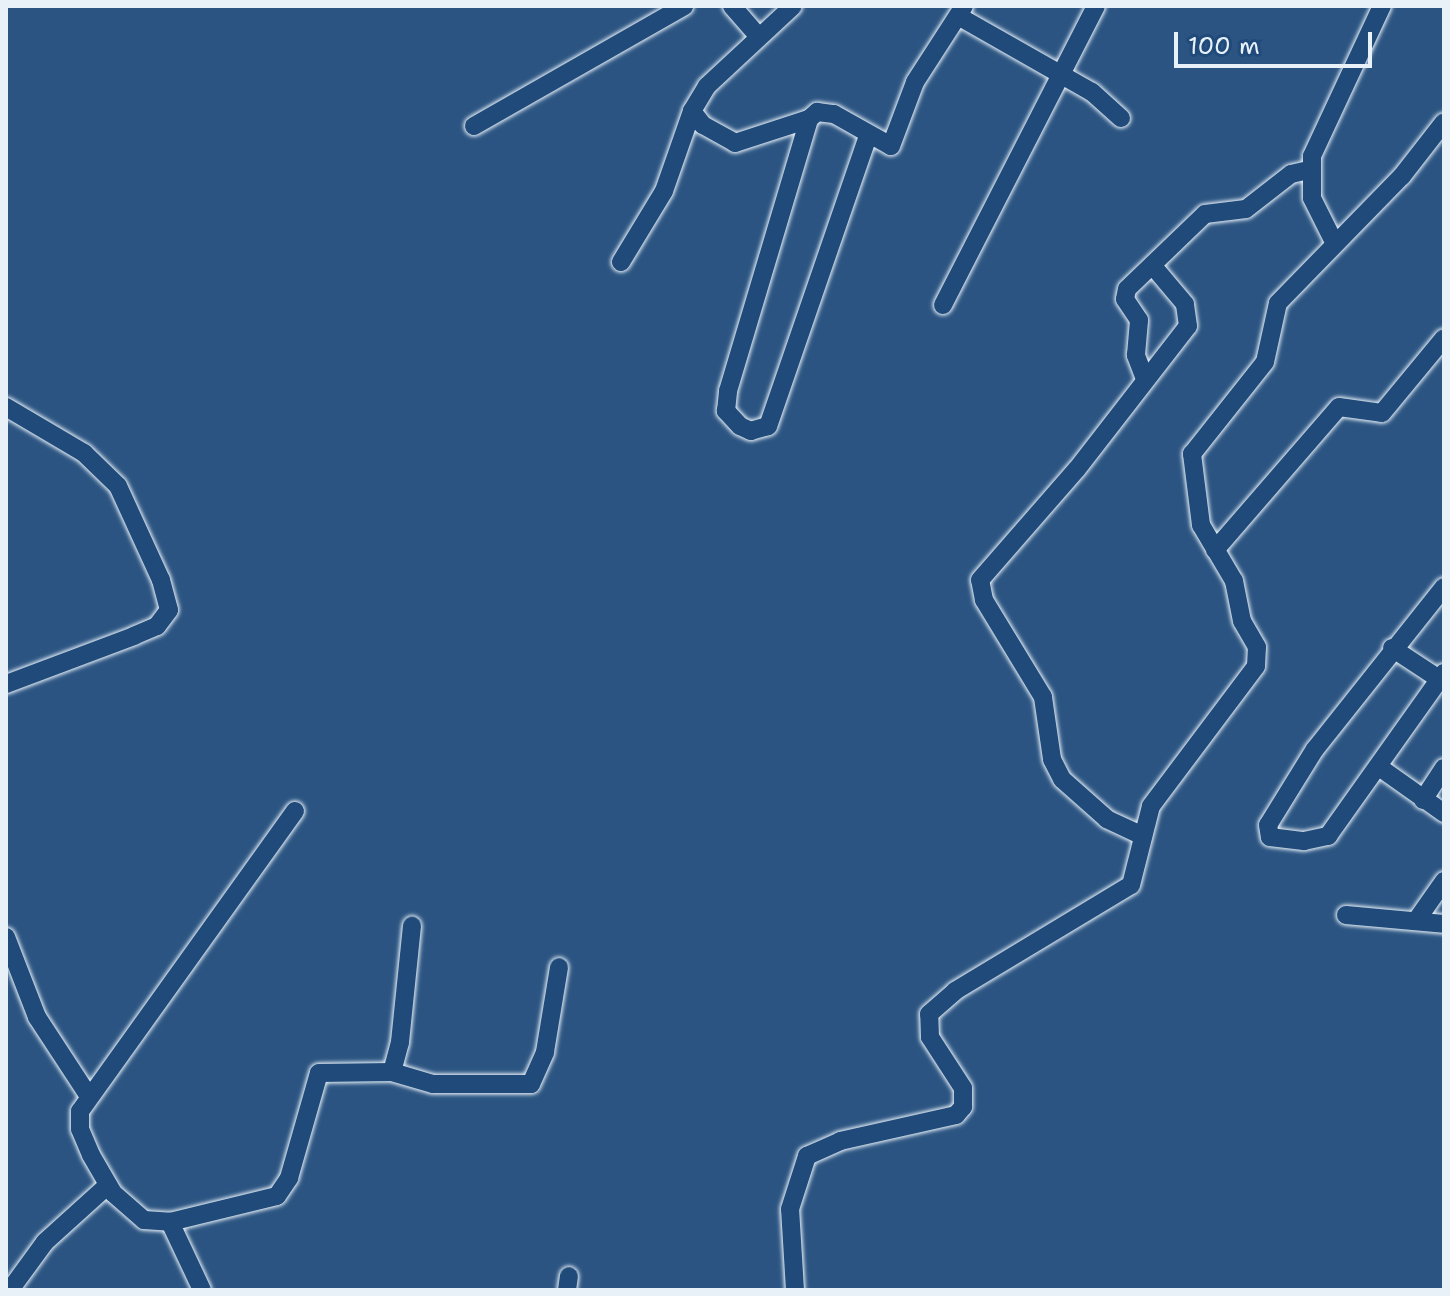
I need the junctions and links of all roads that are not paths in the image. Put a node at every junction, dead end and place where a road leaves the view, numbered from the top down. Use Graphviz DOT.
graph roads {
  1 [pos="684,6"];
  2 [pos="732,6"];
  3 [pos="793,6"];
  4 [pos="1096,6"];
  5 [pos="1382,6"];
  6 [pos="961,11"];
  7 [pos="758,36"];
  8 [pos="1061,74"];
  9 [pos="692,111"];
  10 [pos="813,116"];
  11 [pos="1121,118"];
  12 [pos="1444,122"];
  13 [pos="474,126"];
  14 [pos="868,136"];
  15 [pos="1309,170"];
  16 [pos="1333,240"];
  17 [pos="621,262"];
  18 [pos="1152,265"];
  19 [pos="943,305"];
  20 [pos="1444,338"];
  21 [pos="1145,379"];
  22 [pos="6,407"];
  23 [pos="1215,550"];
  24 [pos="1444,587"];
  25 [pos="1392,648"];
  26 [pos="1441,676"];
  27 [pos="6,684"];
  28 [pos="1379,767"];
  29 [pos="1444,768"];
  30 [pos="1423,800"];
  31 [pos="295,811"];
  32 [pos="1444,813"];
  33 [pos="1143,836"];
  34 [pos="1444,881"];
  35 [pos="1346,915"];
  36 [pos="1416,921"];
  37 [pos="1444,924"];
  38 [pos="412,926"];
  39 [pos="6,937"];
  40 [pos="559,967"];
  41 [pos="392,1072"];
  42 [pos="88,1095"];
  43 [pos="108,1185"];
  44 [pos="170,1222"];
  45 [pos="10,1290"];
  46 [pos="202,1290"];
  47 [pos="795,1290"];
  1 -- 13 [label="street"];
  2 -- 7 [label="street"];
  3 -- 7 [label="street"];
  4 -- 8 [label="street"];
  5 -- 15 [label="street"];
  6 -- 8 [label="street"];
  6 -- 14 [label="street"];
  7 -- 9 [label="street"];
  8 -- 11 [label="street"];
  8 -- 19 [label="street"];
  9 -- 10 [label="street"];
  9 -- 17 [label="street"];
  10 -- 14 [label="street"];
  10 -- 14 [label="street"];
  12 -- 16 [label="street"];
  15 -- 16 [label="street"];
  15 -- 18 [label="street"];
  16 -- 23 [label="street"];
  18 -- 21 [label="street"];
  18 -- 21 [label="street"];
  20 -- 23 [label="street"];
  21 -- 33 [label="street"];
  22 -- 27 [label="street"];
  23 -- 33 [label="street"];
  24 -- 25 [label="street"];
  25 -- 26 [label="street"];
  25 -- 28 [label="street"];
  26 -- 28 [label="street"];
  28 -- 30 [label="street"];
  29 -- 30 [label="street"];
  30 -- 32 [label="street"];
  31 -- 42 [label="street"];
  33 -- 47 [label="street"];
  34 -- 36 [label="street"];
  35 -- 36 [label="street"];
  36 -- 37 [label="street"];
  38 -- 41 [label="street"];
  39 -- 42 [label="street"];
  40 -- 41 [label="street"];
  41 -- 44 [label="street"];
  42 -- 43 [label="street"];
  43 -- 44 [label="street"];
  43 -- 45 [label="street"];
  44 -- 46 [label="street"];
}
